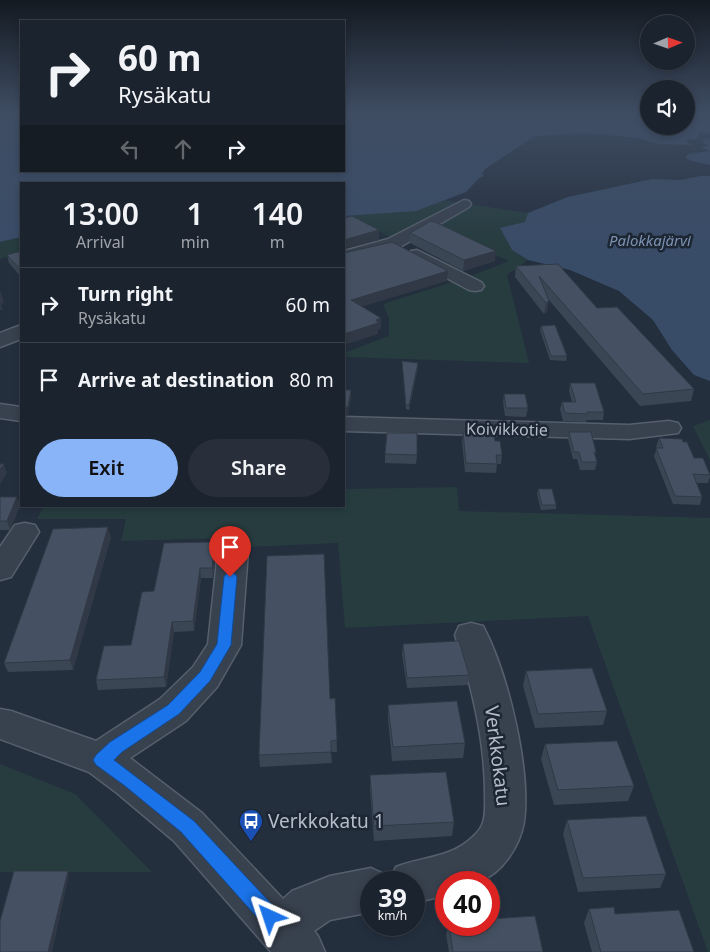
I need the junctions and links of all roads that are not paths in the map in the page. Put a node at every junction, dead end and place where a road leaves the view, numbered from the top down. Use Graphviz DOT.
graph roads {
  1 [pos="464,204"];
  2 [pos="394,243"];
  3 [pos="345,256"];
  4 [pos="475,286"];
  5 [pos="20,332"];
  6 [pos="0,341"];
  7 [pos="0,411"];
  8 [pos="20,414"];
  9 [pos="345,424"];
  10 [pos="669,428"];
  11 [pos="25,532"];
  12 [pos="233,551"];
  13 [pos="0,570"];
  14 [pos="471,635"];
  15 [pos="0,724"];
  16 [pos="102,760"];
  17 [pos="425,880"];
  18 [pos="360,892"];
  19 [pos="291,940"];
  1 -- 2 [label="street"];
  2 -- 3 [label="street"];
  2 -- 4 [label="street"];
  5 -- 6 [label="street"];
  7 -- 8 [label="street"];
  9 -- 10 [label="street, Koivikkotie"];
  11 -- 13 [label="street"];
  12 -- 16 [label="street"];
  14 -- 17 [label="street, Verkkokatu"];
  15 -- 16 [label="street"];
  16 -- 19 [label="street"];
  18 -- 19 [label="street"];
}
